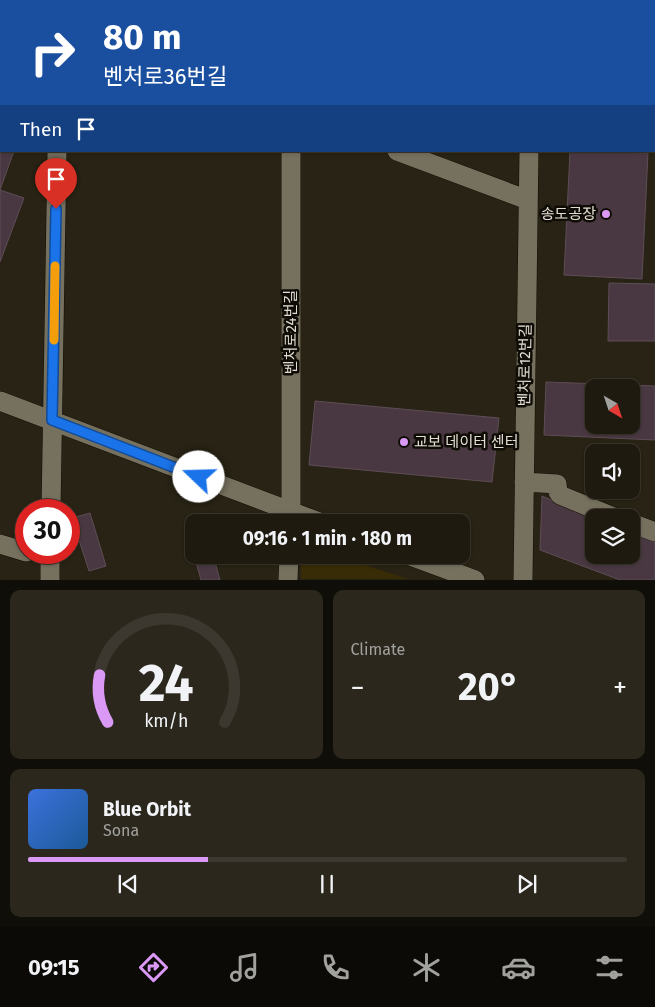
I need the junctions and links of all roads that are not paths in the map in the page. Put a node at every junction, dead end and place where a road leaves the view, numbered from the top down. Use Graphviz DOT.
graph roads {
  1 [pos="57,152"];
  2 [pos="291,152"];
  3 [pos="400,152"];
  4 [pos="529,152"];
  5 [pos="528,200"];
  6 [pos="0,401"];
  7 [pos="52,420"];
  8 [pos="524,482"];
  9 [pos="51,499"];
  10 [pos="594,509"];
  11 [pos="281,514"];
  12 [pos="291,514"];
  13 [pos="640,526"];
  14 [pos="655,532"];
  15 [pos="0,544"];
  16 [pos="15,548"];
  17 [pos="50,564"];
  18 [pos="289,564"];
  19 [pos="432,564"];
  20 [pos="50,580"];
  21 [pos="288,580"];
  22 [pos="475,580"];
  23 [pos="523,580"];
  1 -- 7 [label="street"];
  2 -- 12 [label="street, 벤처로24번길"];
  3 -- 5 [label="street"];
  4 -- 5 [label="street, 벤처로12번길"];
  5 -- 8 [label="street, 벤처로12번길"];
  6 -- 7 [label="street"];
  7 -- 9 [label="street"];
  7 -- 11 [label="street"];
  8 -- 10 [label="street"];
  8 -- 23 [label="street, 벤처로12번길"];
  13 -- 14 [label="street"];
  15 -- 16 [label="street"];
  17 -- 20 [label="street"];
  18 -- 21 [label="street"];
  19 -- 22 [label="street"];
}
